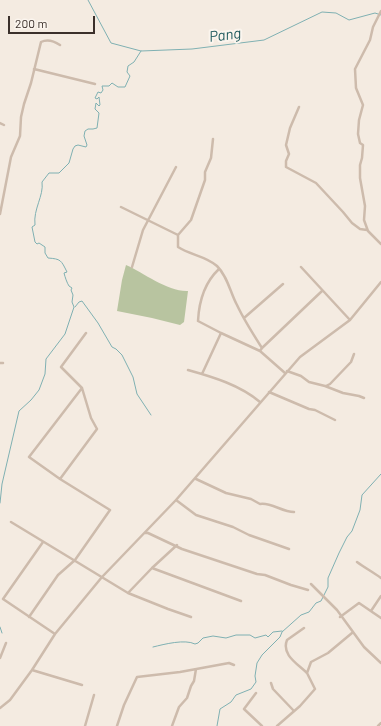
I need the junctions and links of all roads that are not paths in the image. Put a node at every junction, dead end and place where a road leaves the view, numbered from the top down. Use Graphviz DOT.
graph roads {
  1 [pos="381,11"];
  2 [pos="60,46"];
  3 [pos="34,69"];
  4 [pos="95,84"];
  5 [pos="299,107"];
  6 [pos="0,124"];
  7 [pos="4,125"];
  8 [pos="213,139"];
  9 [pos="176,167"];
  10 [pos="1,201"];
  11 [pos="121,208"];
  12 [pos="0,214"];
  13 [pos="148,221"];
  14 [pos="368,231"];
  15 [pos="178,235"];
  16 [pos="381,244"];
  17 [pos="132,267"];
  18 [pos="301,267"];
  19 [pos="219,269"];
  20 [pos="381,282"];
  21 [pos="283,284"];
  22 [pos="322,291"];
  23 [pos="244,318"];
  24 [pos="350,320"];
  25 [pos="86,333"];
  26 [pos="221,333"];
  27 [pos="262,348"];
  28 [pos="260,351"];
  29 [pos="354,354"];
  30 [pos="188,370"];
  31 [pos="286,372"];
  32 [pos="202,374"];
  33 [pos="325,386"];
  34 [pos="82,388"];
  35 [pos="269,392"];
  36 [pos="364,398"];
  37 [pos="260,402"];
  38 [pos="336,420"];
  39 [pos="60,479"];
  40 [pos="196,479"];
  41 [pos="176,500"];
  42 [pos="294,512"];
  43 [pos="11,522"];
  44 [pos="145,534"];
  45 [pos="43,542"];
  46 [pos="177,545"];
  47 [pos="289,549"];
  48 [pos="75,560"];
  49 [pos="357,562"];
  50 [pos="152,568"];
  51 [pos="102,577"];
  52 [pos="381,578"];
  53 [pos="312,584"];
  54 [pos="308,590"];
  55 [pos="128,593"];
  56 [pos="381,596"];
  57 [pos="241,601"];
  58 [pos="371,611"];
  59 [pos="29,617"];
  60 [pos="191,617"];
  61 [pos="340,617"];
  62 [pos="381,618"];
  63 [pos="304,628"];
  64 [pos="352,633"];
  65 [pos="55,634"];
  66 [pos="6,643"];
  67 [pos="0,658"];
  68 [pos="381,663"];
  69 [pos="234,665"];
  70 [pos="196,669"];
  71 [pos="32,670"];
  72 [pos="307,673"];
  73 [pos="271,683"];
  74 [pos="82,685"];
  75 [pos="256,693"];
  76 [pos="94,695"];
  77 [pos="0,708"];
  78 [pos="294,711"];
  79 [pos="381,724"];
  80 [pos="85,726"];
  81 [pos="117,726"];
  82 [pos="172,726"];
  83 [pos="262,726"];
  84 [pos="277,726"];
  85 [pos="378,726"];
  1 -- 14 [label="street"];
  2 -- 3 [label="street"];
  3 -- 4 [label="street"];
  3 -- 10 [label="street"];
  5 -- 14 [label="street"];
  6 -- 7 [label="street"];
  8 -- 15 [label="street"];
  9 -- 13 [label="street"];
  10 -- 12 [label="street"];
  11 -- 13 [label="street"];
  13 -- 15 [label="street"];
  13 -- 17 [label="street"];
  14 -- 16 [label="street"];
  15 -- 19 [label="street"];
  18 -- 22 [label="street"];
  19 -- 23 [label="street"];
  19 -- 26 [label="street"];
  20 -- 24 [label="street"];
  21 -- 23 [label="street"];
  22 -- 24 [label="street"];
  22 -- 27 [label="street"];
  23 -- 27 [label="street"];
  24 -- 31 [label="street"];
  25 -- 34 [label="street"];
  26 -- 28 [label="street"];
  26 -- 32 [label="street"];
  27 -- 28 [label="street"];
  28 -- 31 [label="street"];
  29 -- 33 [label="street"];
  30 -- 32 [label="street"];
  31 -- 33 [label="street"];
  31 -- 35 [label="street"];
  32 -- 37 [label="street"];
  33 -- 36 [label="street"];
  34 -- 39 [label="street"];
  34 -- 39 [label="street"];
  35 -- 37 [label="street"];
  35 -- 38 [label="street"];
  37 -- 40 [label="street"];
  39 -- 48 [label="street"];
  40 -- 41 [label="street"];
  40 -- 42 [label="street"];
  41 -- 44 [label="street"];
  41 -- 47 [label="street"];
  43 -- 45 [label="street"];
  44 -- 46 [label="street"];
  44 -- 51 [label="street"];
  45 -- 48 [label="street"];
  45 -- 59 [label="street"];
  46 -- 50 [label="street"];
  46 -- 54 [label="street"];
  48 -- 51 [label="street"];
  48 -- 59 [label="street"];
  49 -- 52 [label="street"];
  50 -- 55 [label="street"];
  50 -- 57 [label="street"];
  51 -- 55 [label="street"];
  51 -- 65 [label="street"];
  53 -- 61 [label="street"];
  55 -- 60 [label="street"];
  56 -- 58 [label="street"];
  58 -- 61 [label="street"];
  58 -- 62 [label="street"];
  59 -- 65 [label="street"];
  61 -- 64 [label="street"];
  63 -- 72 [label="street"];
  64 -- 68 [label="street"];
  64 -- 72 [label="street"];
  65 -- 71 [label="street"];
  66 -- 67 [label="street"];
  69 -- 70 [label="street"];
  70 -- 81 [label="street"];
  70 -- 82 [label="street"];
  71 -- 74 [label="street"];
  71 -- 77 [label="street"];
  72 -- 78 [label="street"];
  73 -- 78 [label="street"];
  75 -- 83 [label="street"];
  76 -- 80 [label="street"];
  78 -- 84 [label="street"];
  79 -- 85 [label="street"];
}
